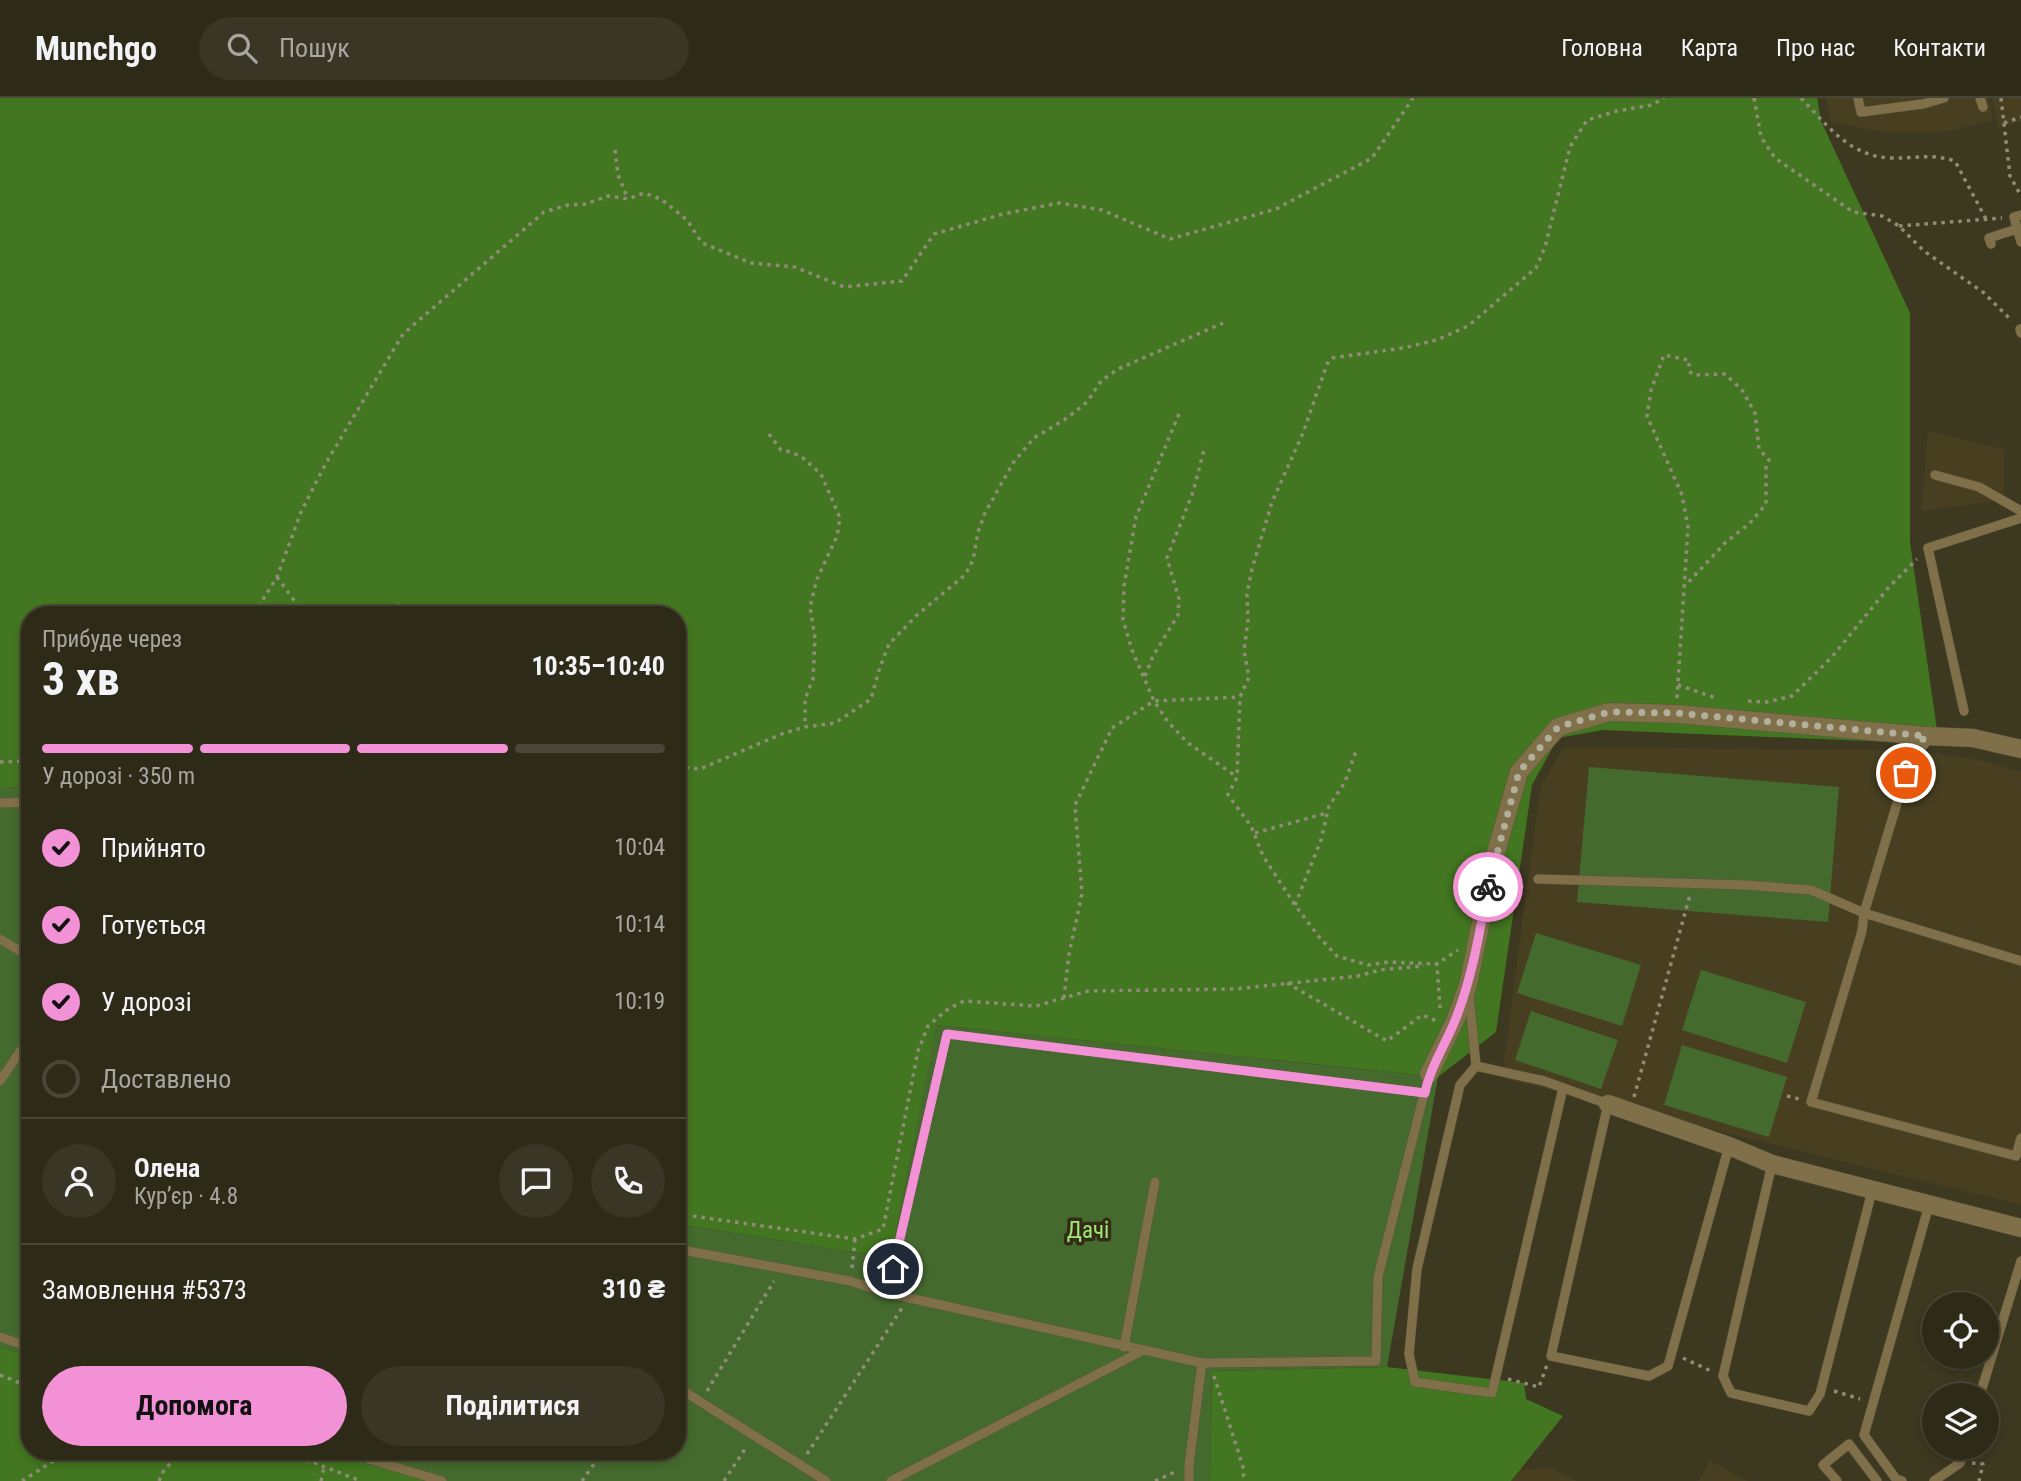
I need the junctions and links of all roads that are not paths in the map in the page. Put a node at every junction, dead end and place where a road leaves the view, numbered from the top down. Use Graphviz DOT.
graph roads {
  1 [pos="1858,98"];
  2 [pos="1944,98"];
  3 [pos="1923,101"];
  4 [pos="2017,216"];
  5 [pos="2017,229"];
  6 [pos="2021,242"];
  7 [pos="1991,244"];
  8 [pos="1935,475"];
  9 [pos="2021,511"];
  10 [pos="2021,518"];
  11 [pos="1965,711"];
  12 [pos="1926,736"];
  13 [pos="2021,749"];
  14 [pos="1913,750"];
  15 [pos="21,802"];
  16 [pos="0,803"];
  17 [pos="1538,879"];
  18 [pos="1864,913"];
  19 [pos="0,939"];
  20 [pos="21,952"];
  21 [pos="2021,961"];
  22 [pos="1468,985"];
  23 [pos="21,1050"];
  24 [pos="1476,1066"];
  25 [pos="1429,1074"];
  26 [pos="0,1081"];
  27 [pos="1563,1088"];
  28 [pos="1425,1093"];
  29 [pos="1608,1104"];
  30 [pos="2021,1138"];
  31 [pos="1729,1146"];
  32 [pos="1772,1164"];
  33 [pos="1155,1182"];
  34 [pos="1872,1191"];
  35 [pos="1929,1205"];
  36 [pos="2021,1228"];
  37 [pos="686,1251"];
  38 [pos="2021,1261"];
  39 [pos="887,1293"];
  40 [pos="0,1337"];
  41 [pos="21,1344"];
  42 [pos="1125,1347"];
  43 [pos="1142,1351"];
  44 [pos="1202,1363"];
  45 [pos="1984,1383"];
  46 [pos="686,1393"];
  47 [pos="372,1460"];
  48 [pos="1961,1460"];
  49 [pos="442,1481"];
  50 [pos="826,1481"];
  51 [pos="891,1481"];
  52 [pos="1189,1481"];
  53 [pos="1836,1481"];
  54 [pos="1877,1481"];
  55 [pos="1902,1481"];
  56 [pos="1934,1481"];
  1 -- 3 [label="lane"];
  2 -- 3 [label="lane"];
  4 -- 5 [label="lane"];
  5 -- 6 [label="lane"];
  5 -- 7 [label="lane"];
  8 -- 9 [label="lane"];
  10 -- 11 [label="lane"];
  12 -- 13 [label="street"];
  12 -- 14 [label="street"];
  12 -- 22 [label="street"];
  14 -- 18 [label="lane"];
  15 -- 16 [label="lane"];
  17 -- 18 [label="lane"];
  18 -- 21 [label="lane"];
  18 -- 30 [label="lane"];
  19 -- 20 [label="lane"];
  22 -- 24 [label="lane"];
  22 -- 25 [label="street"];
  23 -- 26 [label="lane"];
  24 -- 27 [label="lane"];
  24 -- 27 [label="lane"];
  25 -- 28 [label="lane"];
  27 -- 29 [label="lane"];
  28 -- 39 [label="lane"];
  28 -- 44 [label="lane"];
  29 -- 31 [label="street"];
  29 -- 31 [label="lane"];
  31 -- 32 [label="street"];
  32 -- 34 [label="street"];
  32 -- 34 [label="lane"];
  33 -- 42 [label="lane"];
  34 -- 35 [label="street"];
  35 -- 36 [label="street"];
  35 -- 55 [label="lane"];
  37 -- 39 [label="lane"];
  38 -- 45 [label="lane"];
  39 -- 42 [label="lane"];
  40 -- 41 [label="lane"];
  42 -- 43 [label="lane"];
  43 -- 44 [label="lane"];
  43 -- 51 [label="lane"];
  44 -- 52 [label="lane"];
  46 -- 50 [label="lane"];
  47 -- 49 [label="lane"];
  48 -- 56 [label="lane"];
  53 -- 54 [label="lane"];
}
